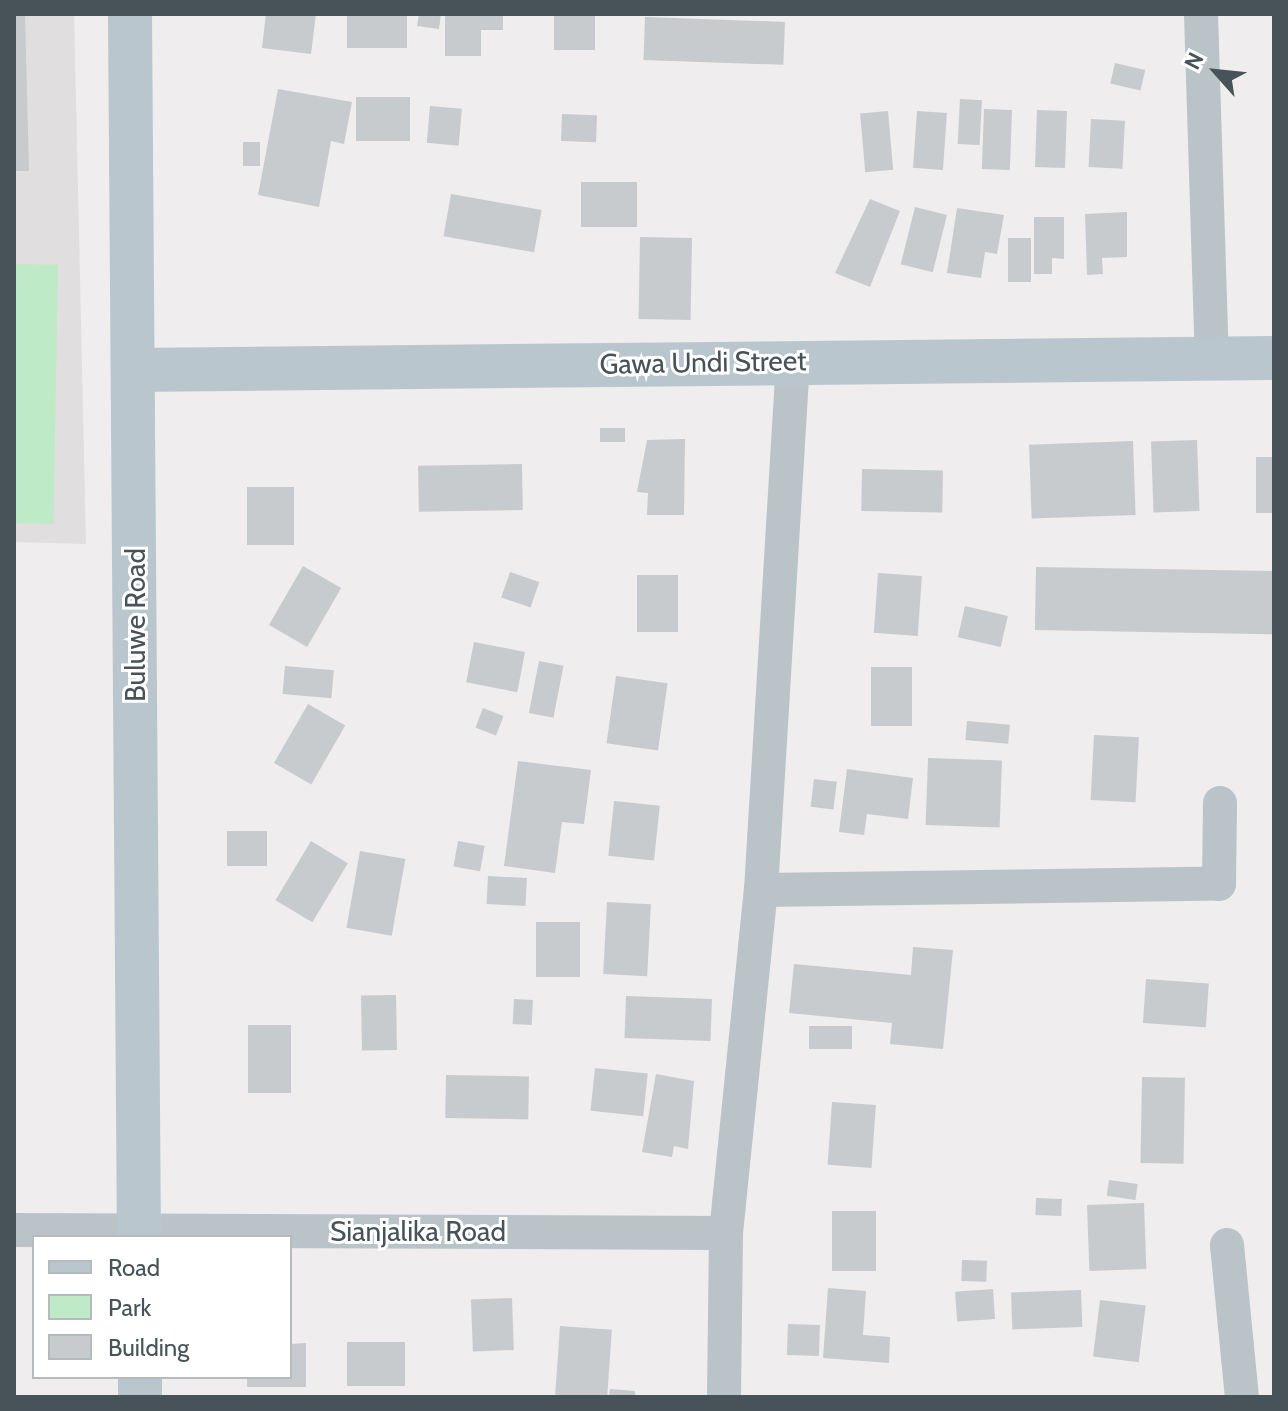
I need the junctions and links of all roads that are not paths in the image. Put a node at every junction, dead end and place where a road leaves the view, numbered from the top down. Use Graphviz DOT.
graph roads {
  1 [pos="130,14"];
  2 [pos="1201,14"];
  3 [pos="1212,358"];
  4 [pos="1274,358"];
  5 [pos="793,361"];
  6 [pos="133,370"];
  7 [pos="1220,803"];
  8 [pos="761,890"];
  9 [pos="14,1230"];
  10 [pos="139,1233"];
  11 [pos="726,1233"];
  12 [pos="1227,1245"];
  13 [pos="724,1397"];
  14 [pos="1242,1397"];
  1 -- 6 [label="street, Buluwe Road"];
  2 -- 3 [label="street"];
  3 -- 4 [label="street, Gawa Undi Street"];
  3 -- 5 [label="street, Gawa Undi Street"];
  5 -- 6 [label="street, Gawa Undi Street"];
  5 -- 8 [label="street"];
  6 -- 10 [label="street, Buluwe Road"];
  7 -- 8 [label="street"];
  8 -- 11 [label="street"];
  9 -- 10 [label="street, Sianjalika Road"];
  10 -- 11 [label="street, Sianjalika Road"];
  11 -- 13 [label="street"];
  12 -- 14 [label="street"];
}
